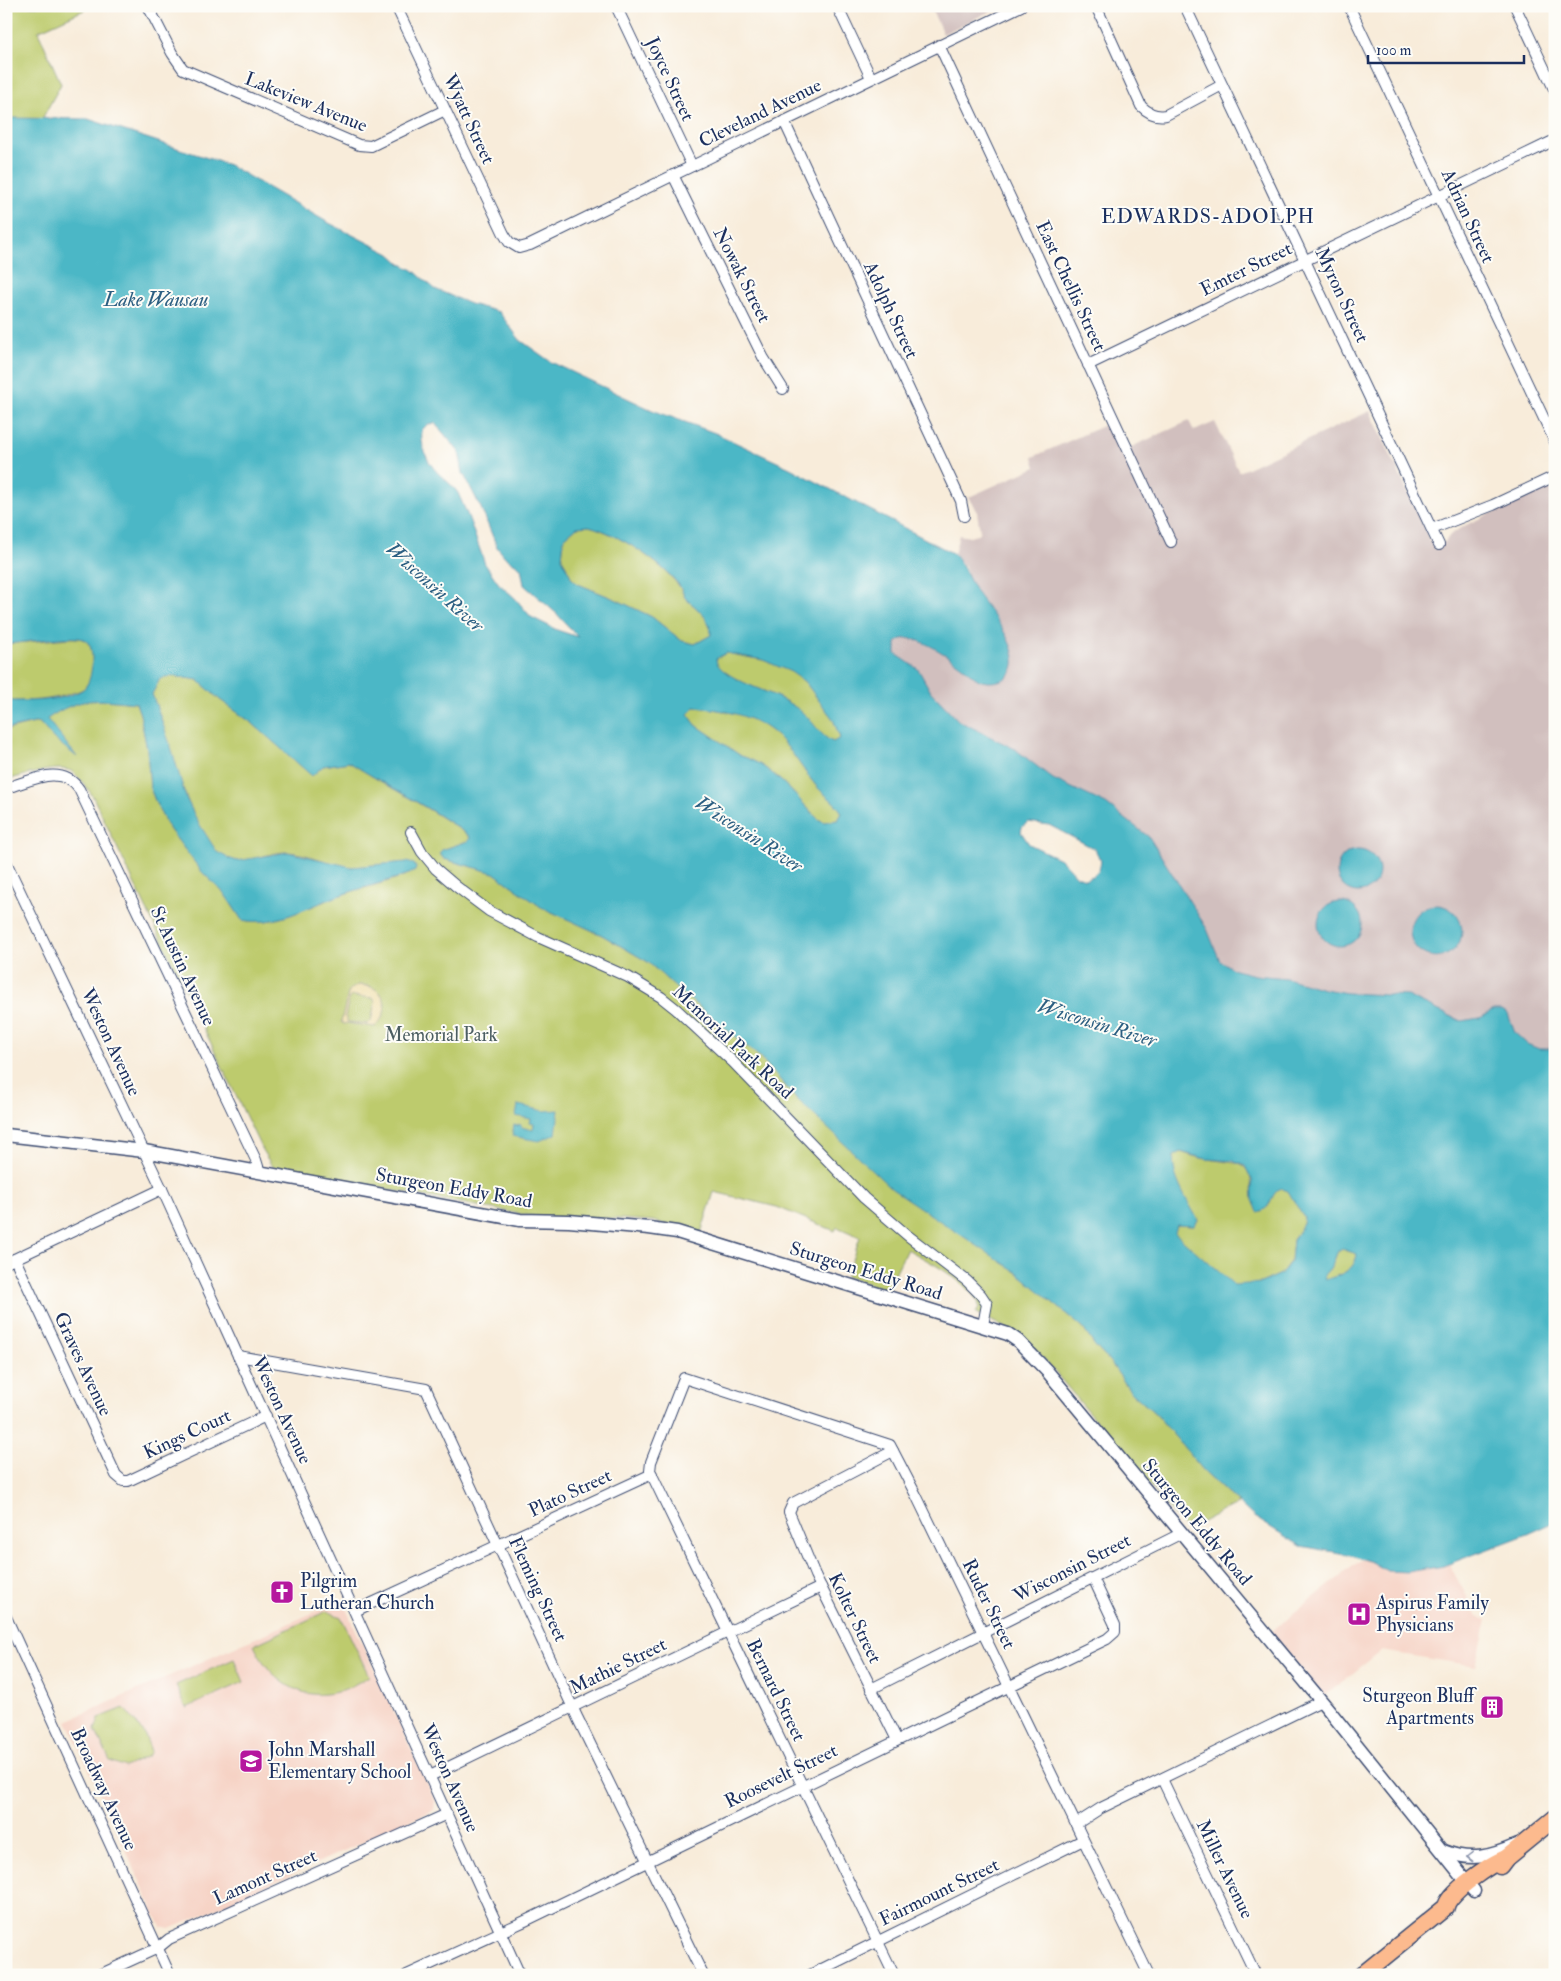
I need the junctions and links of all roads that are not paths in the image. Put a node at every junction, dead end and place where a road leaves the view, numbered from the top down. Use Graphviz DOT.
graph roads {
  1 [pos="148,6"];
  2 [pos="396,6"];
  3 [pos="616,6"];
  4 [pos="837,6"];
  5 [pos="1021,6"];
  6 [pos="1096,6"];
  7 [pos="1186,6"];
  8 [pos="1349,6"];
  9 [pos="1515,6"];
  10 [pos="939,45"];
  11 [pos="871,78"];
  12 [pos="1222,85"];
  13 [pos="1555,91"];
  14 [pos="445,110"];
  15 [pos="784,121"];
  16 [pos="1555,140"];
  17 [pos="692,166"];
  18 [pos="673,175"];
  19 [pos="1438,196"];
  20 [pos="513,246"];
  21 [pos="1305,260"];
  22 [pos="1088,365"];
  23 [pos="783,388"];
  24 [pos="1555,442"];
  25 [pos="1555,476"];
  26 [pos="964,516"];
  27 [pos="1432,529"];
  28 [pos="1171,542"];
  29 [pos="1439,546"];
  30 [pos="6,788"];
  31 [pos="411,832"];
  32 [pos="6,862"];
  33 [pos="6,1135"];
  34 [pos="144,1151"];
  35 [pos="260,1173"];
  36 [pos="162,1189"];
  37 [pos="11,1261"];
  38 [pos="983,1325"];
  39 [pos="238,1356"];
  40 [pos="266,1416"];
  41 [pos="893,1451"];
  42 [pos="652,1474"];
  43 [pos="123,1481"];
  44 [pos="1182,1533"];
  45 [pos="498,1545"];
  46 [pos="1093,1578"];
  47 [pos="821,1586"];
  48 [pos="354,1611"];
  49 [pos="6,1617"];
  50 [pos="728,1631"];
  51 [pos="983,1632"];
  52 [pos="1009,1687"];
  53 [pos="871,1689"];
  54 [pos="1321,1701"];
  55 [pos="573,1708"];
  56 [pos="897,1740"];
  57 [pos="430,1776"];
  58 [pos="1162,1779"];
  59 [pos="802,1786"];
  60 [pos="447,1814"];
  61 [pos="1555,1818"];
  62 [pos="1076,1824"];
  63 [pos="1529,1839"];
  64 [pos="1083,1840"];
  65 [pos="1443,1852"];
  66 [pos="648,1861"];
  67 [pos="1471,1887"];
  68 [pos="501,1933"];
  69 [pos="878,1942"];
  70 [pos="158,1948"];
  71 [pos="1365,1974"];
  72 [pos="99,1975"];
  73 [pos="170,1975"];
  74 [pos="408,1975"];
  75 [pos="520,1975"];
  76 [pos="704,1975"];
  77 [pos="810,1975"];
  78 [pos="894,1975"];
  79 [pos="1149,1975"];
  80 [pos="1256,1975"];
  1 -- 14 [label="street, Lakeview Avenue"];
  2 -- 14 [label="street, Wyatt Street"];
  3 -- 17 [label="street, Joyce Street"];
  4 -- 11 [label="street"];
  5 -- 10 [label="street, Cleveland Avenue"];
  6 -- 12 [label="street"];
  7 -- 12 [label="street, Myron Street"];
  8 -- 19 [label="street, Adrian Street"];
  9 -- 13 [label="street"];
  10 -- 11 [label="street, Cleveland Avenue"];
  10 -- 22 [label="street, East Chellis Street"];
  11 -- 15 [label="street, Cleveland Avenue"];
  12 -- 21 [label="street, Myron Street"];
  14 -- 20 [label="street, Wyatt Street"];
  15 -- 17 [label="street, Cleveland Avenue"];
  15 -- 26 [label="street, Adolph Street"];
  16 -- 19 [label="street, Emter Street"];
  17 -- 18 [label="street, Cleveland Avenue"];
  18 -- 20 [label="street, Cleveland Avenue"];
  18 -- 23 [label="street, Nowak Street"];
  19 -- 21 [label="street, Emter Street"];
  19 -- 24 [label="street, Adrian Street"];
  21 -- 22 [label="street, Emter Street"];
  21 -- 27 [label="street, Myron Street"];
  22 -- 28 [label="street, East Chellis Street"];
  25 -- 27 [label="street"];
  27 -- 29 [label="street, Myron Street"];
  30 -- 35 [label="street, St Austin Avenue"];
  31 -- 38 [label="street, Memorial Park Road"];
  32 -- 34 [label="street, Weston Avenue"];
  33 -- 34 [label="street, Sturgeon Eddy Road"];
  34 -- 35 [label="street, Sturgeon Eddy Road"];
  34 -- 36 [label="street, Weston Avenue"];
  35 -- 38 [label="street, Sturgeon Eddy Road"];
  36 -- 37 [label="street"];
  36 -- 39 [label="street, Weston Avenue"];
  37 -- 43 [label="street, Graves Avenue"];
  38 -- 44 [label="street, Sturgeon Eddy Road"];
  39 -- 40 [label="street, Weston Avenue"];
  39 -- 45 [label="street, Fleming Street"];
  40 -- 43 [label="street, Kings Court"];
  40 -- 48 [label="street, Weston Avenue"];
  41 -- 42 [label="street"];
  41 -- 47 [label="street, Kolter Street"];
  41 -- 51 [label="street, Ruder Street"];
  42 -- 45 [label="street, Plato Street"];
  42 -- 50 [label="street, Bernard Street"];
  44 -- 46 [label="street, Wisconsin Street"];
  44 -- 54 [label="street, Sturgeon Eddy Road"];
  45 -- 48 [label="street, Plato Street"];
  45 -- 55 [label="street, Fleming Street"];
  46 -- 51 [label="street, Wisconsin Street"];
  46 -- 52 [label="street, Roosevelt Street"];
  47 -- 50 [label="street, Mathie Street"];
  47 -- 53 [label="street, Kolter Street"];
  48 -- 57 [label="street, Weston Avenue"];
  49 -- 70 [label="street, Broadway Avenue"];
  50 -- 55 [label="street, Mathie Street"];
  50 -- 59 [label="street, Bernard Street"];
  51 -- 52 [label="street, Ruder Street"];
  51 -- 53 [label="street, Wisconsin Street"];
  52 -- 56 [label="street, Roosevelt Street"];
  52 -- 62 [label="street, Ruder Street"];
  53 -- 56 [label="street, Kolter Street"];
  54 -- 58 [label="street"];
  54 -- 65 [label="street, Sturgeon Eddy Road"];
  55 -- 57 [label="street, Mathie Street"];
  55 -- 66 [label="street, Fleming Street"];
  56 -- 59 [label="street, Roosevelt Street"];
  57 -- 60 [label="street, Weston Avenue"];
  58 -- 62 [label="street"];
  58 -- 80 [label="street, Miller Avenue"];
  59 -- 66 [label="street, Roosevelt Street"];
  59 -- 69 [label="street, Bernard Street"];
  60 -- 68 [label="street, Weston Avenue"];
  60 -- 70 [label="street, Lamont Street"];
  61 -- 63 [label="main road"];
  62 -- 64 [label="street, Ruder Street"];
  63 -- 65 [label="street, one-way"];
  63 -- 67 [label="main road"];
  64 -- 69 [label="street, Fairmount Street"];
  64 -- 79 [label="street, Ruder Street"];
  65 -- 67 [label="street, Sturgeon Eddy Road"];
  66 -- 68 [label="street, Roosevelt Street"];
  66 -- 76 [label="street, Fleming Street"];
  67 -- 71 [label="main road"];
  68 -- 74 [label="street, Roosevelt Street"];
  68 -- 75 [label="street, Weston Avenue"];
  69 -- 77 [label="street, Fairmount Street"];
  69 -- 78 [label="street, Bernard Street"];
  70 -- 72 [label="street, Lamont Street"];
  70 -- 73 [label="street, Broadway Avenue"];
}
